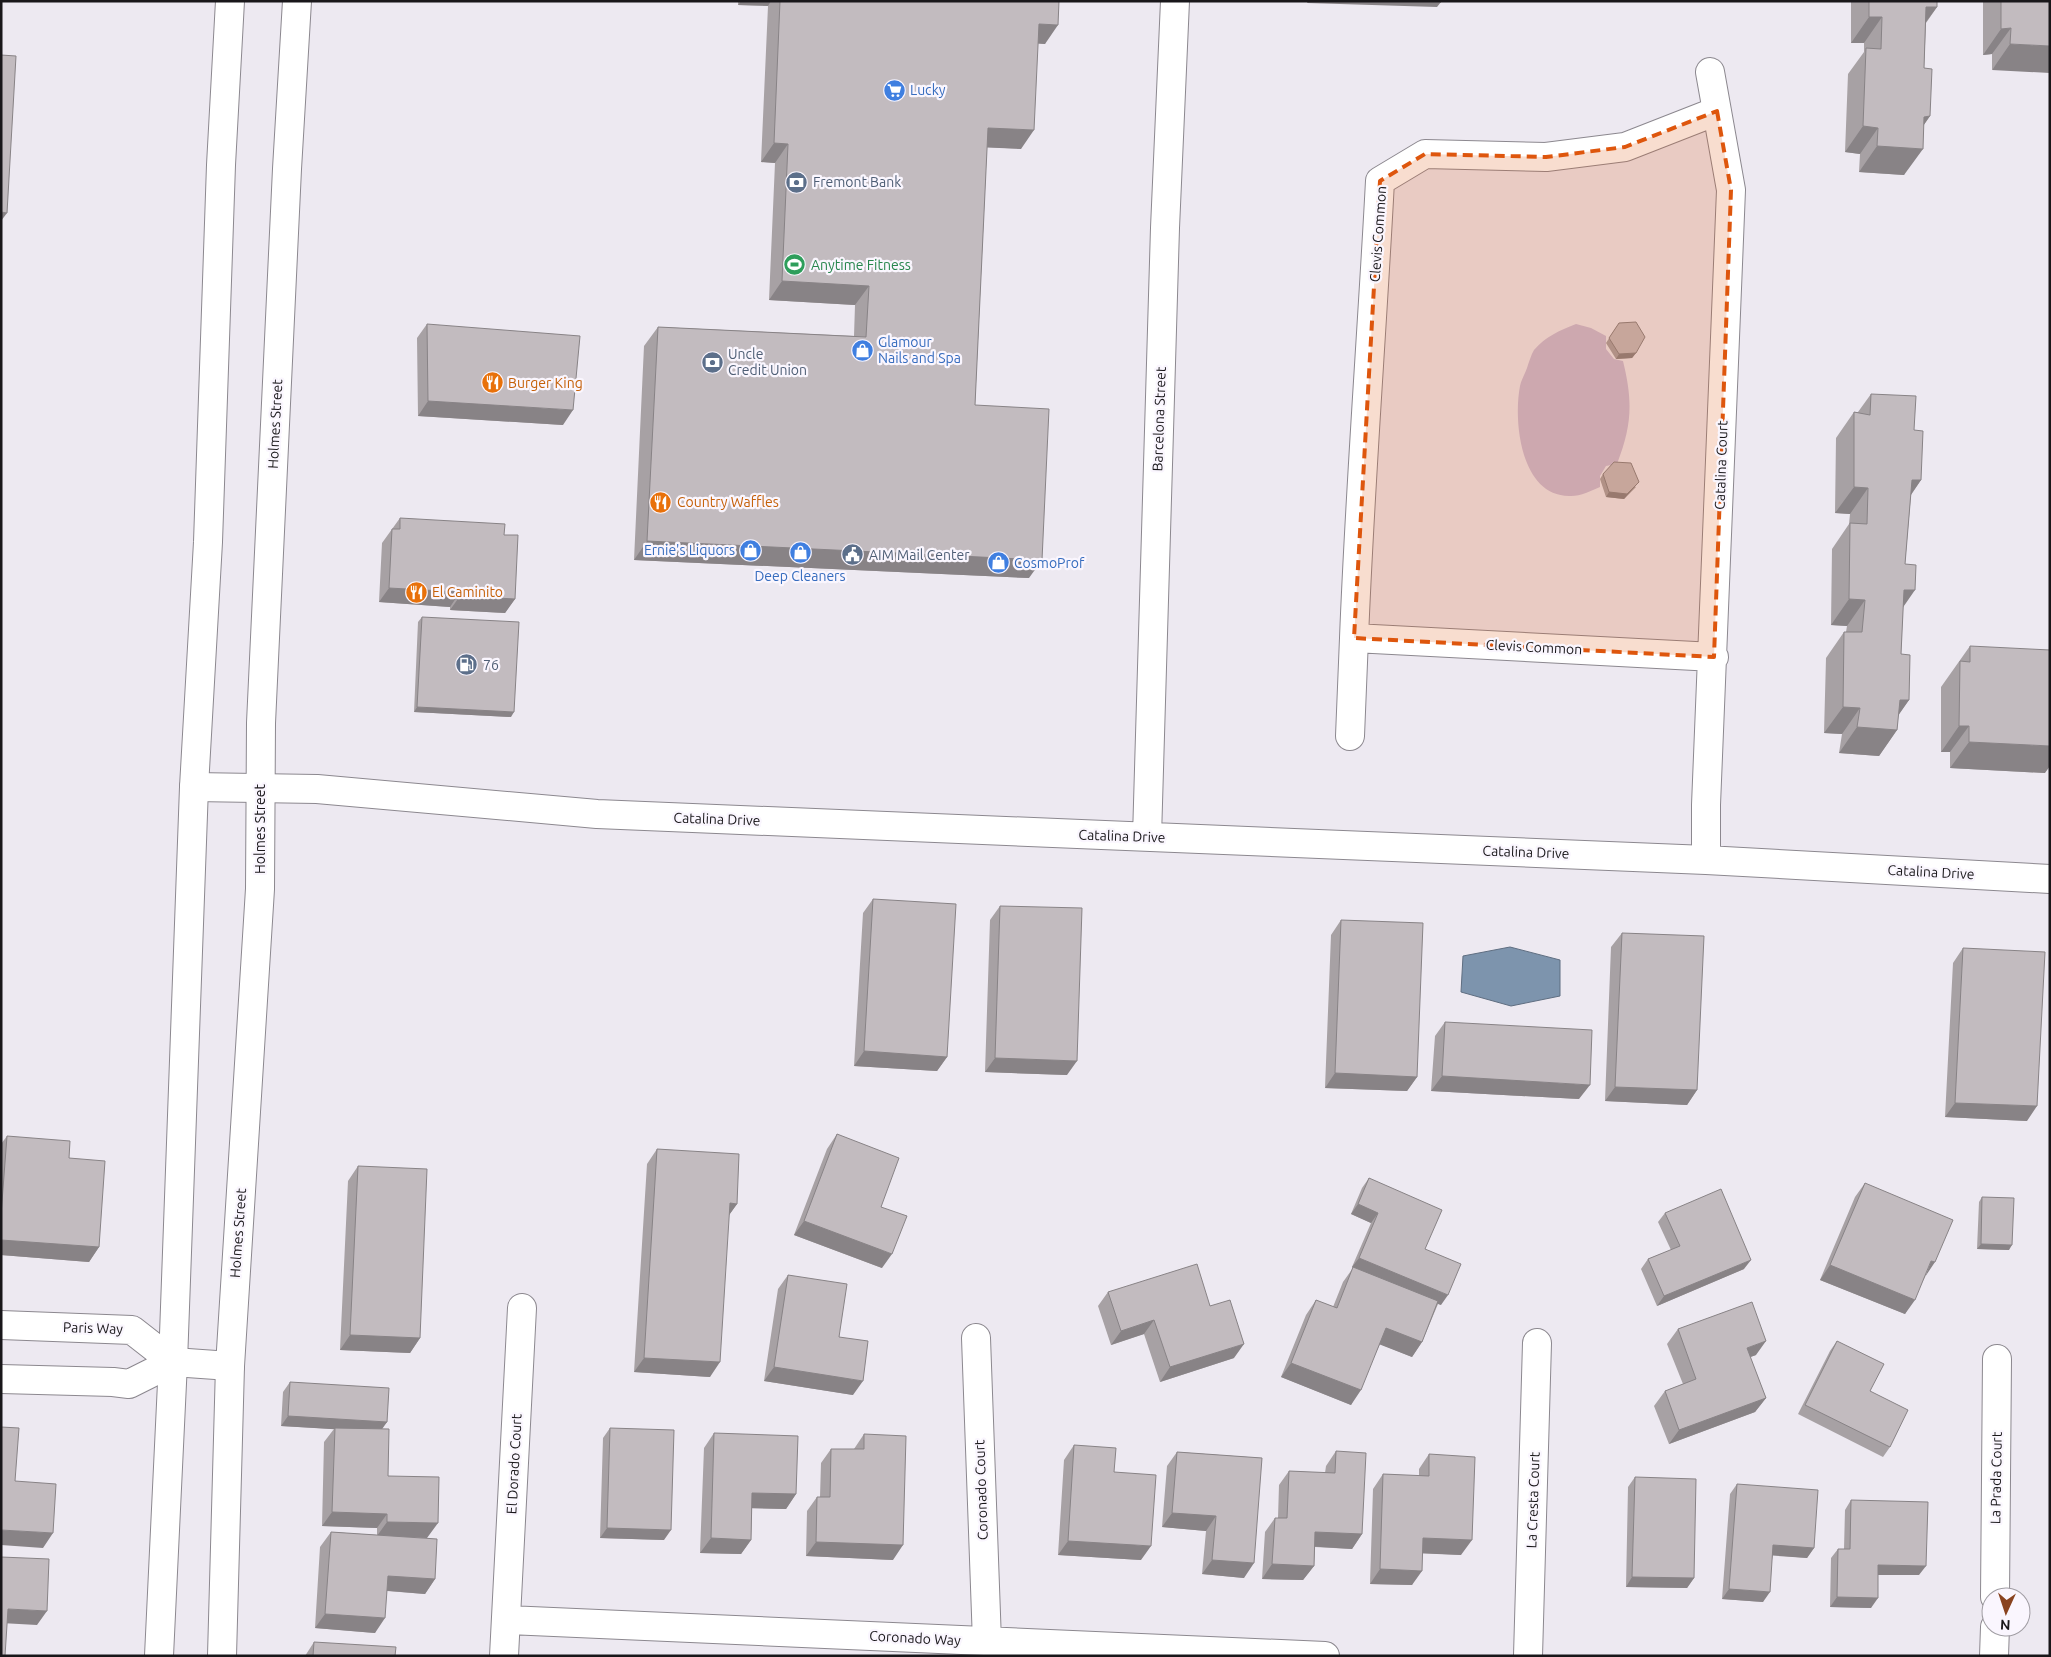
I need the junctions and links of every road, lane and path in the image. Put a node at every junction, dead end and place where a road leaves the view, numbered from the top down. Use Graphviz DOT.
graph roads {
  1 [pos="230,1"];
  2 [pos="296,1"];
  3 [pos="1175,1"];
  4 [pos="1710,72"];
  5 [pos="1717,111"];
  6 [pos="1354,638"];
  7 [pos="1714,657"];
  8 [pos="1350,736"];
  9 [pos="194,787"];
  10 [pos="260,788"];
  11 [pos="1147,837"];
  12 [pos="1706,860"];
  13 [pos="2050,879"];
  14 [pos="522,1308"];
  15 [pos="1,1325"];
  16 [pos="976,1338"];
  17 [pos="1537,1344"];
  18 [pos="1997,1358"];
  19 [pos="172,1362"];
  20 [pos="230,1366"];
  21 [pos="1,1379"];
  22 [pos="1995,1587"];
  23 [pos="506,1620"];
  24 [pos="1994,1637"];
  25 [pos="986,1642"];
  26 [pos="159,1656"];
  27 [pos="222,1656"];
  28 [pos="504,1656"];
  29 [pos="1325,1656"];
  30 [pos="1528,1656"];
  31 [pos="1994,1656"];
  1 -- 9 [label="street"];
  2 -- 10 [label="street, Holmes Street"];
  3 -- 11 [label="street, Barcelona Street"];
  4 -- 5 [label="street, Catalina Court"];
  5 -- 6 [label="street, Clevis Common"];
  5 -- 7 [label="street, Catalina Court"];
  6 -- 7 [label="street, Clevis Common"];
  6 -- 8 [label="street, Clevis Common"];
  7 -- 12 [label="street, Catalina Court"];
  9 -- 10 [label="street, Catalina Drive"];
  9 -- 19 [label="street"];
  10 -- 11 [label="street, Catalina Drive"];
  10 -- 20 [label="street, Holmes Street"];
  11 -- 12 [label="street, Catalina Drive"];
  12 -- 13 [label="street, Catalina Drive"];
  14 -- 23 [label="street, El Dorado Court"];
  15 -- 19 [label="street, Paris Way"];
  16 -- 25 [label="street, Coronado Court"];
  17 -- 30 [label="street, La Cresta Court"];
  18 -- 22 [label="street, La Prada Court"];
  19 -- 20 [label="street"];
  19 -- 21 [label="street"];
  19 -- 26 [label="street"];
  20 -- 27 [label="street, Holmes Street"];
  23 -- 25 [label="street, Coronado Way"];
  23 -- 28 [label="street, El Dorado Court"];
  24 -- 31 [label="street"];
  25 -- 29 [label="street, Coronado Way"];
}
